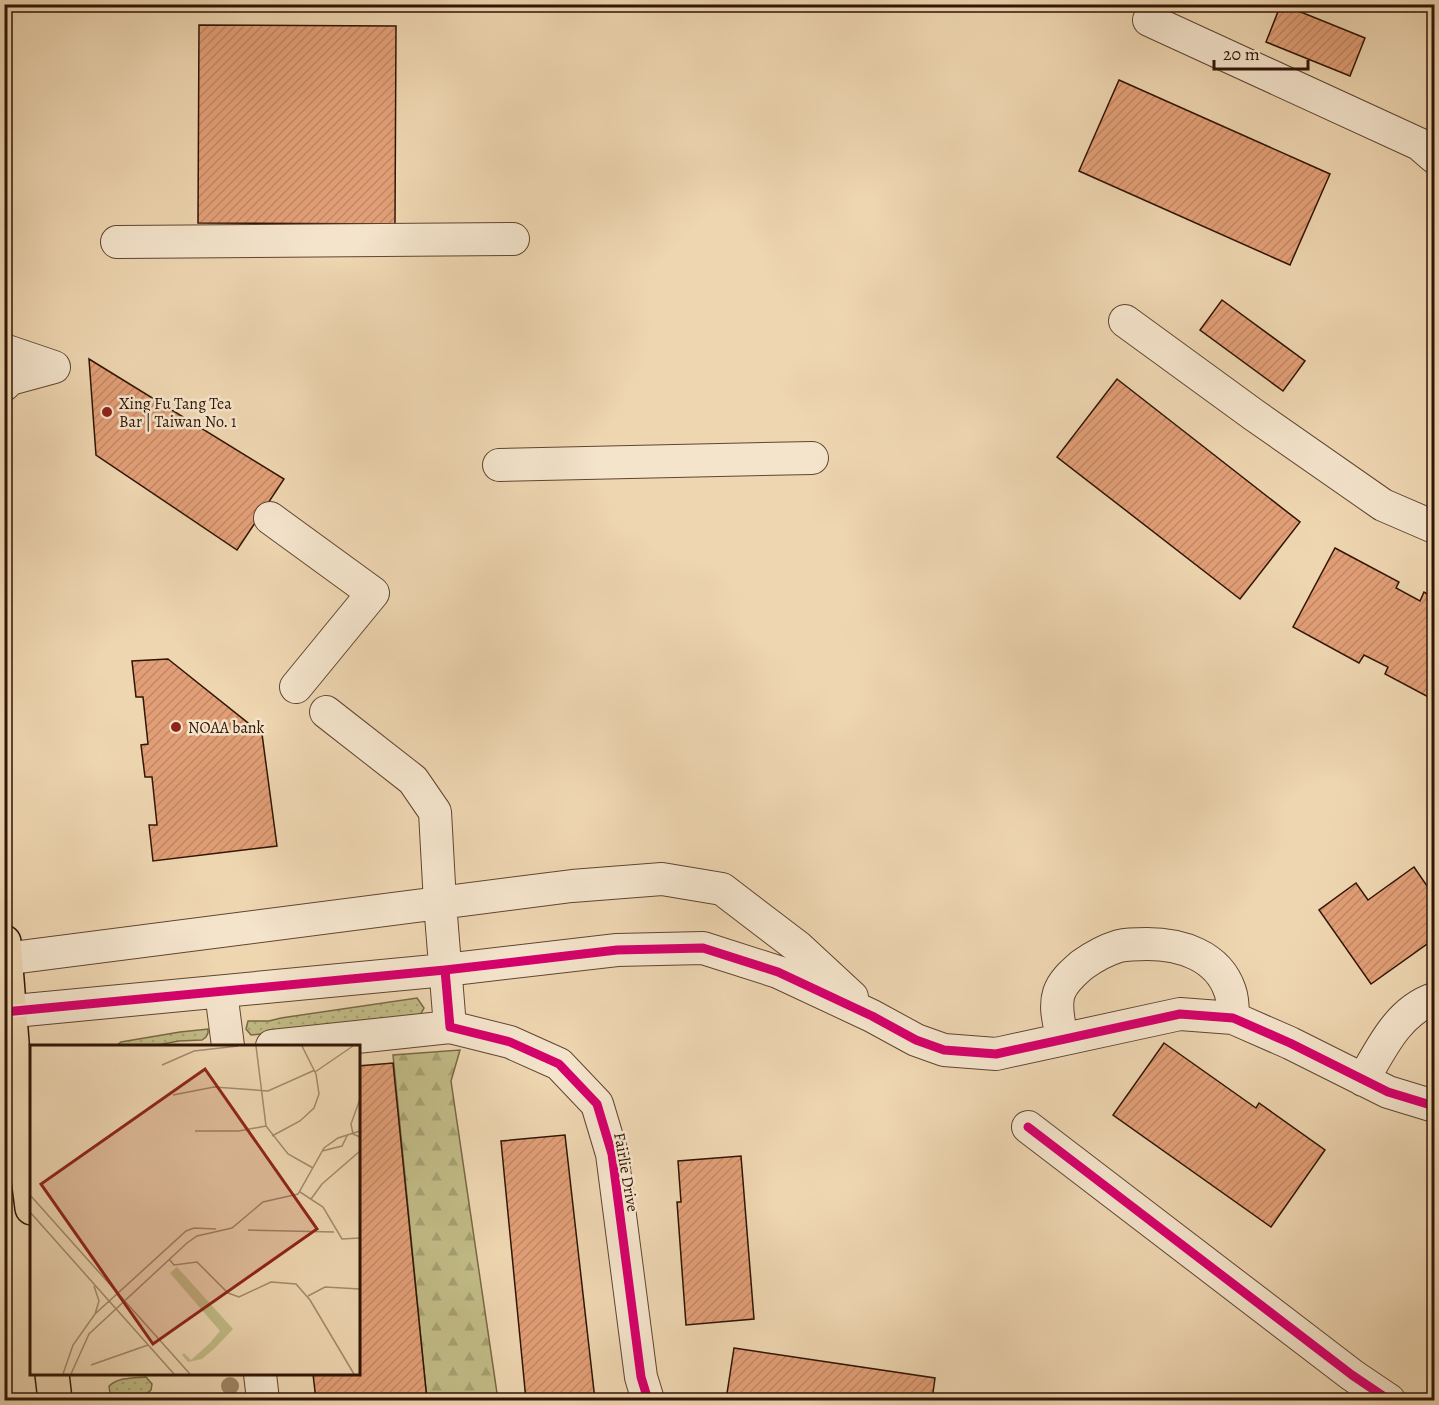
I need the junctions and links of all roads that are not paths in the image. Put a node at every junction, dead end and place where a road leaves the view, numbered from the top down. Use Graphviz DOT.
graph roads {
  1 [pos="1149,20"];
  2 [pos="1434,157"];
  3 [pos="513,239"];
  4 [pos="117,242"];
  5 [pos="1125,321"];
  6 [pos="4,350"];
  7 [pos="4,384"];
  8 [pos="812,458"];
  9 [pos="499,465"];
  10 [pos="270,518"];
  11 [pos="1434,527"];
  12 [pos="296,687"];
  13 [pos="326,712"];
  14 [pos="440,903"];
  15 [pos="5,953"];
  16 [pos="445,970"];
  17 [pos="221,992"];
  18 [pos="1434,999"];
  19 [pos="7,1012"];
  20 [pos="872,1016"];
  21 [pos="1233,1018"];
  22 [pos="450,1027"];
  23 [pos="1062,1039"];
  24 [pos="228,1045"];
  25 [pos="290,1045"];
  26 [pos="1363,1080"];
  27 [pos="1434,1106"];
  28 [pos="1028,1127"];
  29 [pos="30,1192"];
  30 [pos="52,1375"];
  31 [pos="260,1375"];
  32 [pos="55,1401"];
  33 [pos="263,1401"];
  34 [pos="648,1401"];
  35 [pos="1389,1401"];
  1 -- 2 [label="street"];
  3 -- 4 [label="street"];
  5 -- 11 [label="street"];
  6 -- 7 [label="street"];
  8 -- 9 [label="street"];
  10 -- 12 [label="street"];
  13 -- 14 [label="street"];
  14 -- 15 [label="street"];
  14 -- 16 [label="street"];
  14 -- 20 [label="street"];
  15 -- 19 [label="highway"];
  16 -- 17 [label="street"];
  16 -- 20 [label="street"];
  16 -- 22 [label="street"];
  17 -- 19 [label="street"];
  17 -- 24 [label="street"];
  18 -- 26 [label="street"];
  19 -- 29 [label="highway"];
  20 -- 23 [label="street"];
  21 -- 23 [label="street"];
  21 -- 23 [label="street"];
  21 -- 26 [label="street"];
  22 -- 25 [label="street"];
  22 -- 34 [label="street, Fairlie Drive"];
  26 -- 27 [label="street"];
  28 -- 35 [label="street"];
  30 -- 32 [label="highway"];
  31 -- 33 [label="street"];
}
